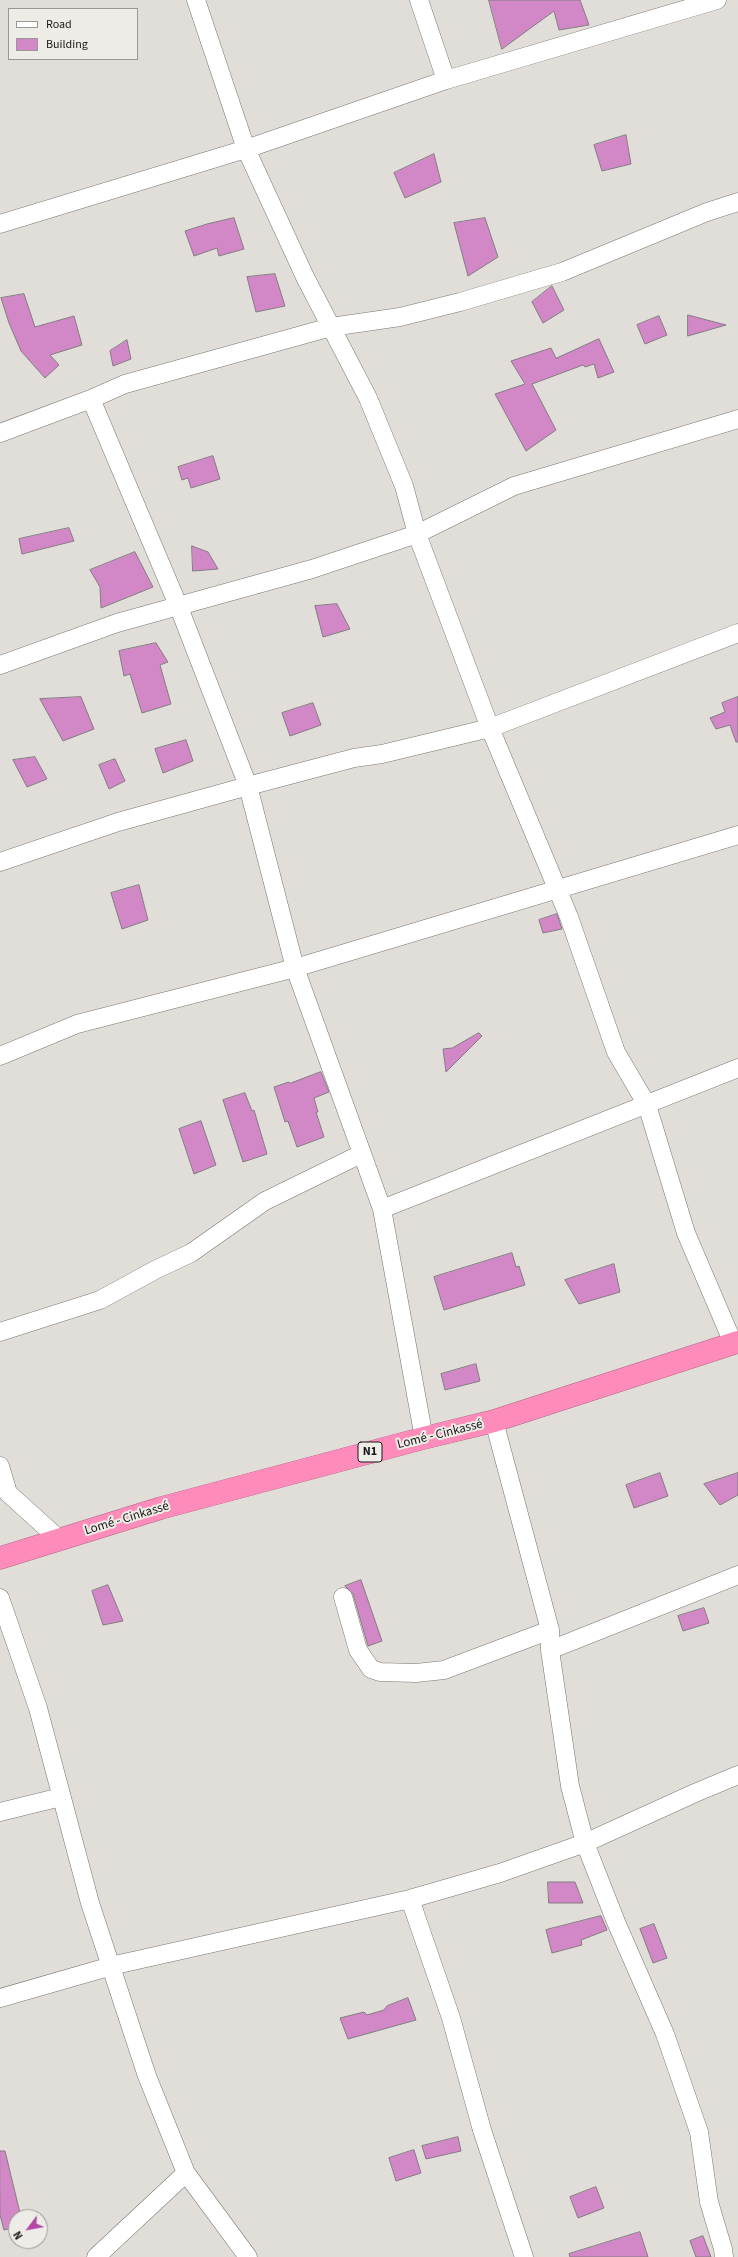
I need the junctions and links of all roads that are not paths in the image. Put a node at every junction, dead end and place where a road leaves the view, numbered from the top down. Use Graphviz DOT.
graph roads {
  1 [pos="196,0"];
  2 [pos="419,0"];
  3 [pos="716,0"];
  4 [pos="446,80"];
  5 [pos="246,148"];
  6 [pos="738,202"];
  7 [pos="0,224"];
  8 [pos="331,327"];
  9 [pos="91,399"];
  10 [pos="738,419"];
  11 [pos="0,433"];
  12 [pos="417,534"];
  13 [pos="178,605"];
  14 [pos="738,633"];
  15 [pos="0,664"];
  16 [pos="490,728"];
  17 [pos="248,786"];
  18 [pos="738,835"];
  19 [pos="0,862"];
  20 [pos="557,891"];
  21 [pos="295,968"];
  22 [pos="0,1056"];
  23 [pos="738,1068"];
  24 [pos="647,1105"];
  25 [pos="361,1154"];
  26 [pos="382,1209"];
  27 [pos="0,1332"];
  28 [pos="736,1342"];
  29 [pos="494,1421"];
  30 [pos="424,1438"];
  31 [pos="0,1466"];
  32 [pos="60,1540"];
  33 [pos="0,1558"];
  34 [pos="738,1575"];
  35 [pos="343,1597"];
  36 [pos="0,1598"];
  37 [pos="550,1630"];
  38 [pos="550,1650"];
  39 [pos="738,1776"];
  40 [pos="61,1797"];
  41 [pos="0,1812"];
  42 [pos="585,1843"];
  43 [pos="410,1899"];
  44 [pos="111,1966"];
  45 [pos="0,1998"];
  46 [pos="186,2173"];
  47 [pos="96,2257"];
  48 [pos="248,2257"];
  49 [pos="524,2257"];
  50 [pos="724,2257"];
  1 -- 5 [label="street"];
  2 -- 4 [label="street"];
  3 -- 4 [label="street"];
  4 -- 5 [label="street"];
  5 -- 7 [label="street"];
  5 -- 8 [label="street"];
  6 -- 8 [label="street"];
  8 -- 9 [label="street"];
  8 -- 12 [label="street"];
  9 -- 11 [label="street"];
  9 -- 13 [label="street"];
  10 -- 12 [label="street"];
  12 -- 13 [label="street"];
  12 -- 16 [label="street"];
  13 -- 15 [label="street"];
  13 -- 17 [label="street"];
  14 -- 16 [label="street"];
  16 -- 17 [label="street"];
  16 -- 20 [label="street"];
  17 -- 19 [label="street"];
  17 -- 21 [label="street"];
  18 -- 20 [label="street"];
  20 -- 21 [label="street"];
  20 -- 24 [label="street"];
  21 -- 22 [label="street"];
  21 -- 25 [label="street"];
  23 -- 24 [label="street"];
  24 -- 26 [label="street"];
  24 -- 28 [label="street"];
  25 -- 26 [label="street"];
  25 -- 27 [label="street"];
  26 -- 30 [label="street"];
  28 -- 29 [label="highway, Lomé - Cinkassé / N1"];
  29 -- 30 [label="highway, Lomé - Cinkassé / N1"];
  29 -- 37 [label="street"];
  30 -- 32 [label="highway, Lomé - Cinkassé / N1"];
  31 -- 32 [label="street"];
  32 -- 33 [label="highway, Lomé - Cinkassé / N1"];
  34 -- 38 [label="street"];
  35 -- 37 [label="street"];
  36 -- 40 [label="street"];
  37 -- 38 [label="street"];
  38 -- 42 [label="street"];
  39 -- 42 [label="street"];
  40 -- 41 [label="street"];
  40 -- 44 [label="street"];
  42 -- 43 [label="street"];
  42 -- 50 [label="street"];
  43 -- 44 [label="street"];
  43 -- 49 [label="street"];
  44 -- 45 [label="street"];
  44 -- 46 [label="street"];
  46 -- 47 [label="street"];
  46 -- 48 [label="street"];
}
